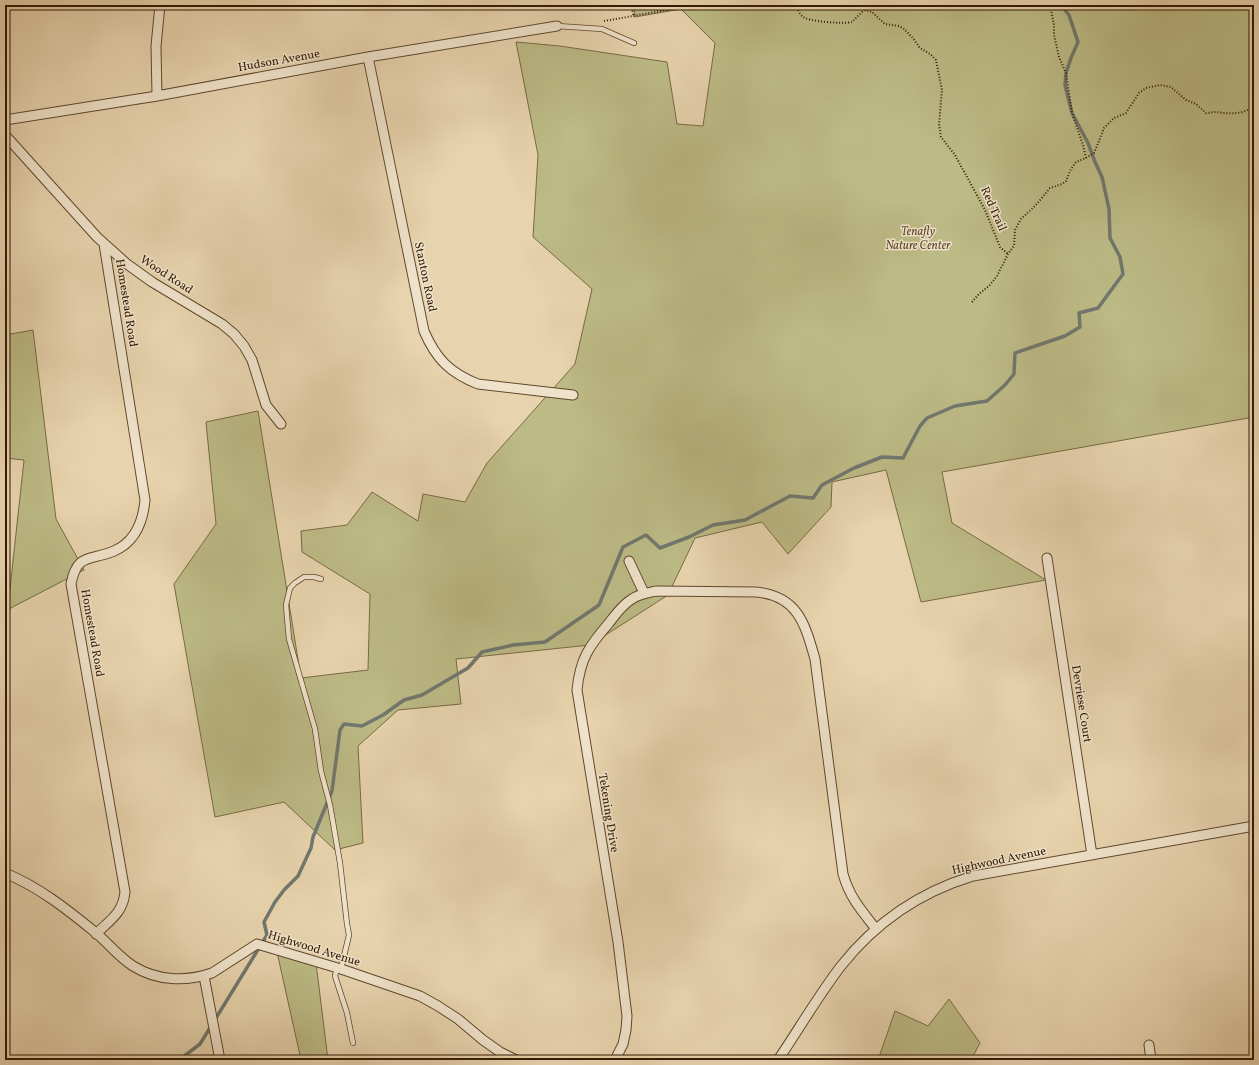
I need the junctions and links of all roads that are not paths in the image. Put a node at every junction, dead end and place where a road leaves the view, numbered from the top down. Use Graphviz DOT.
graph roads {
  1 [pos="160,5"];
  2 [pos="557,26"];
  3 [pos="634,43"];
  4 [pos="368,57"];
  5 [pos="157,96"];
  6 [pos="5,120"];
  7 [pos="5,135"];
  8 [pos="104,244"];
  9 [pos="573,395"];
  10 [pos="281,424"];
  11 [pos="1046,558"];
  12 [pos="630,561"];
  13 [pos="321,579"];
  14 [pos="644,593"];
  15 [pos="1254,826"];
  16 [pos="1092,855"];
  17 [pos="5,873"];
  18 [pos="876,929"];
  19 [pos="96,934"];
  20 [pos="339,968"];
  21 [pos="204,976"];
  22 [pos="353,1043"];
  23 [pos="1149,1045"];
  24 [pos="220,1060"];
  25 [pos="516,1060"];
  26 [pos="615,1060"];
  27 [pos="778,1060"];
  28 [pos="1151,1060"];
  1 -- 5 [label="street"];
  2 -- 3 [label="lane"];
  2 -- 4 [label="street, Hudson Avenue"];
  4 -- 5 [label="street, Hudson Avenue"];
  4 -- 9 [label="street, Stanton Road"];
  5 -- 6 [label="street, Hudson Avenue"];
  7 -- 8 [label="street, Wood Road"];
  8 -- 10 [label="street, Wood Road"];
  8 -- 19 [label="street, Homestead Road"];
  11 -- 16 [label="street, Devriese Court"];
  12 -- 14 [label="street"];
  13 -- 20 [label="lane"];
  14 -- 18 [label="street, Tekening Drive"];
  14 -- 26 [label="street, Tekening Drive"];
  15 -- 16 [label="street, Highwood Avenue"];
  16 -- 18 [label="street, Highwood Avenue"];
  17 -- 19 [label="street, Highwood Avenue"];
  18 -- 27 [label="street, Highwood Avenue"];
  19 -- 21 [label="street, Highwood Avenue"];
  20 -- 21 [label="street, Highwood Avenue"];
  20 -- 22 [label="lane"];
  20 -- 25 [label="street, Highwood Avenue"];
  21 -- 24 [label="street"];
  23 -- 28 [label="street"];
}
